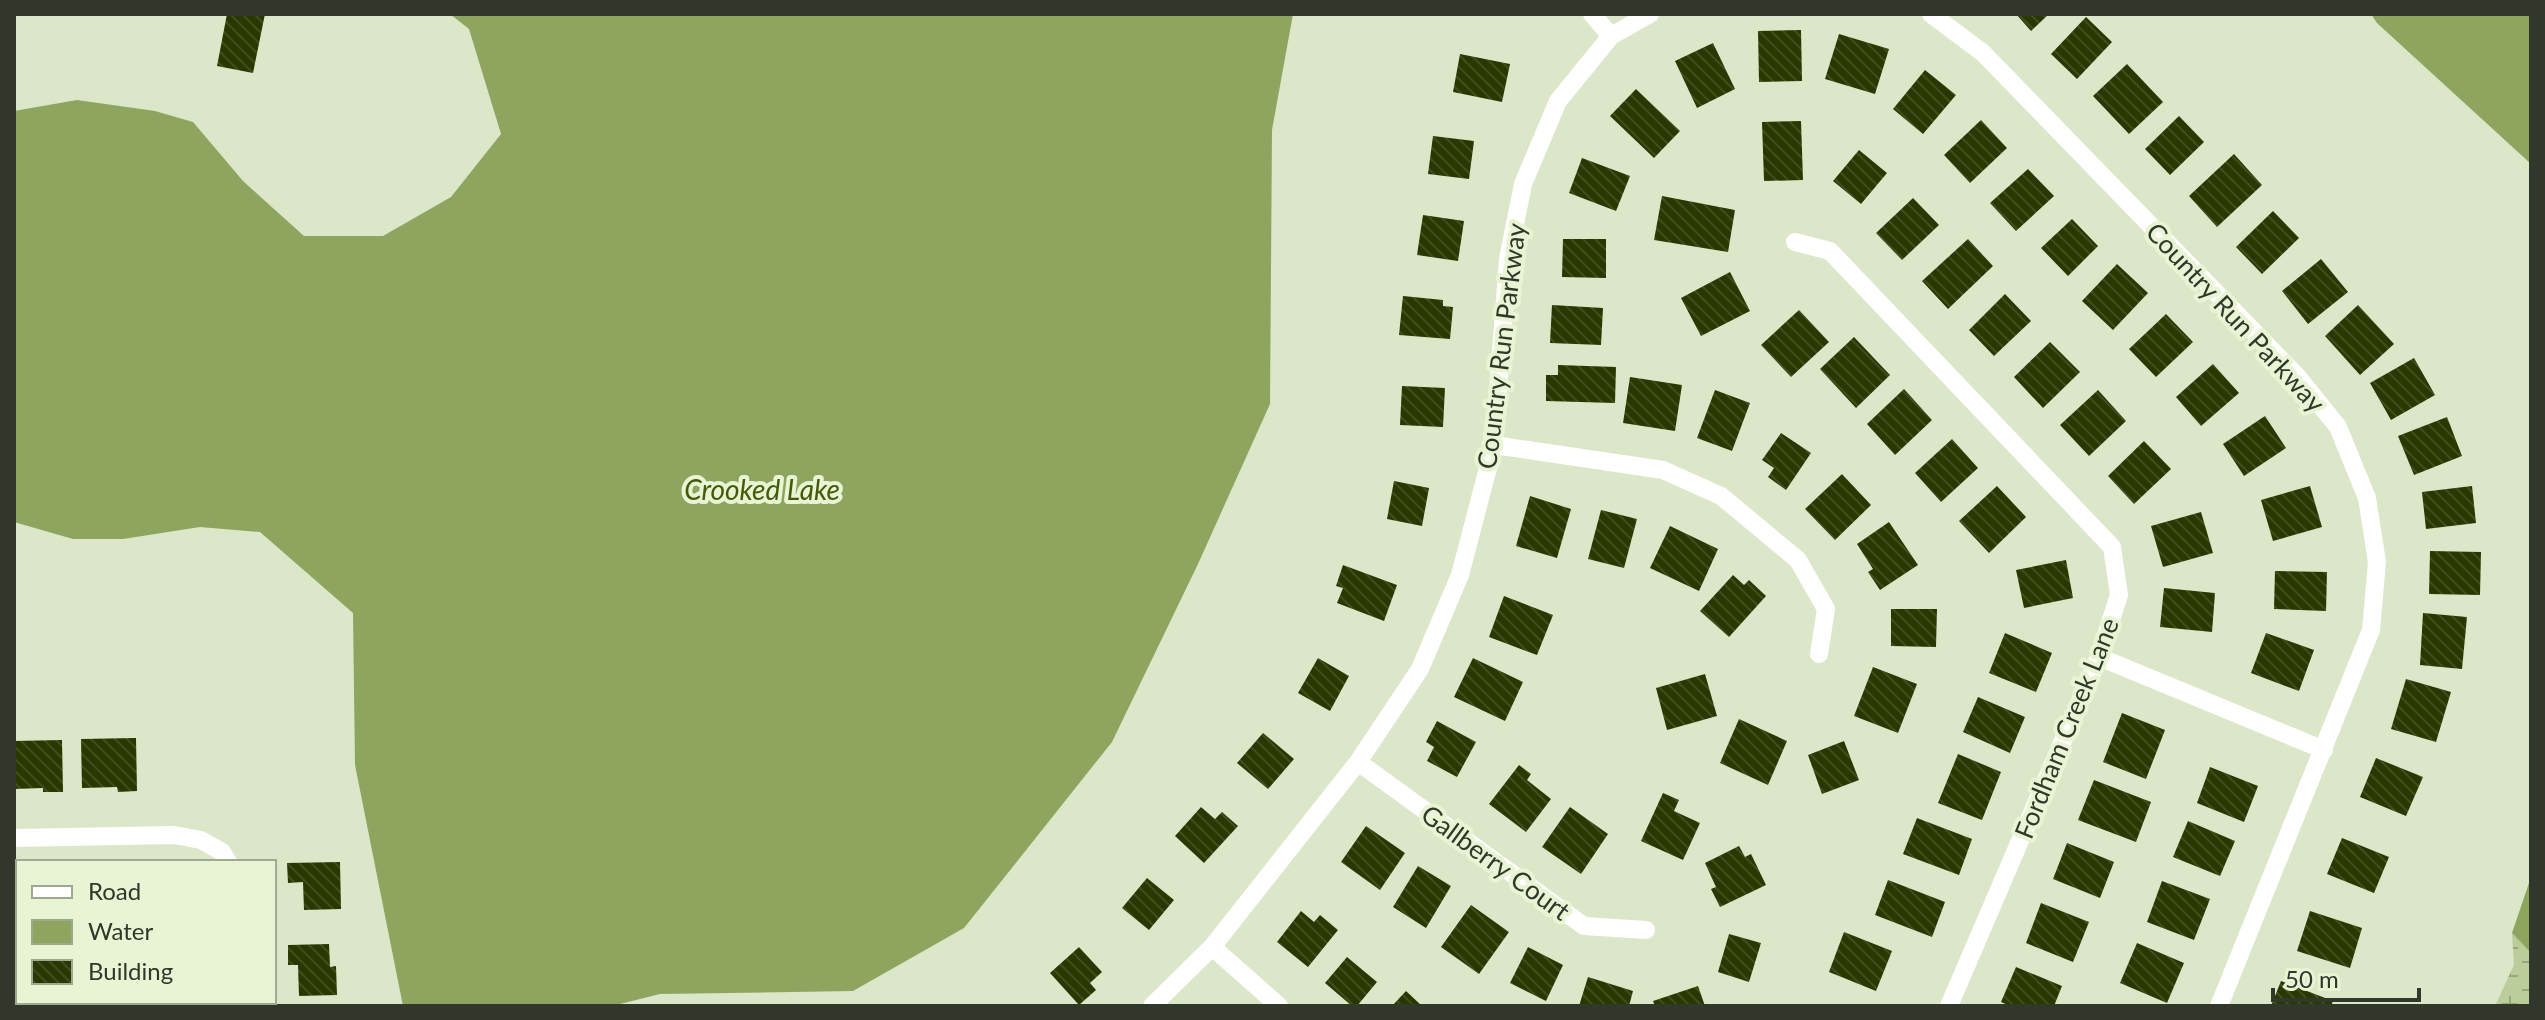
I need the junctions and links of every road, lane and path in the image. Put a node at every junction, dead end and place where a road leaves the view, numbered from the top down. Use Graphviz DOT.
graph roads {
  1 [pos="1592,14"];
  2 [pos="1650,14"];
  3 [pos="1931,14"];
  4 [pos="1611,36"];
  5 [pos="1795,242"];
  6 [pos="1494,445"];
  7 [pos="1819,654"];
  8 [pos="2099,657"];
  9 [pos="2324,750"];
  10 [pos="1358,762"];
  11 [pos="14,838"];
  12 [pos="227,860"];
  13 [pos="1646,930"];
  14 [pos="1212,947"];
  15 [pos="1152,1006"];
  16 [pos="1279,1006"];
  17 [pos="1949,1006"];
  18 [pos="2219,1006"];
  1 -- 4 [label="street"];
  2 -- 4 [label="street, Country Run Parkway"];
  3 -- 9 [label="street, Country Run Parkway"];
  4 -- 6 [label="street, Country Run Parkway"];
  5 -- 8 [label="street, Fordham Creek Lane"];
  6 -- 7 [label="street"];
  6 -- 10 [label="street, Country Run Parkway"];
  8 -- 9 [label="street"];
  8 -- 17 [label="street, Fordham Creek Lane"];
  9 -- 18 [label="street, Country Run Parkway"];
  10 -- 13 [label="street, Gallberry Court"];
  10 -- 14 [label="street, Country Run Parkway"];
  11 -- 12 [label="street"];
  14 -- 15 [label="street, Country Run Parkway"];
  14 -- 16 [label="street"];
}
